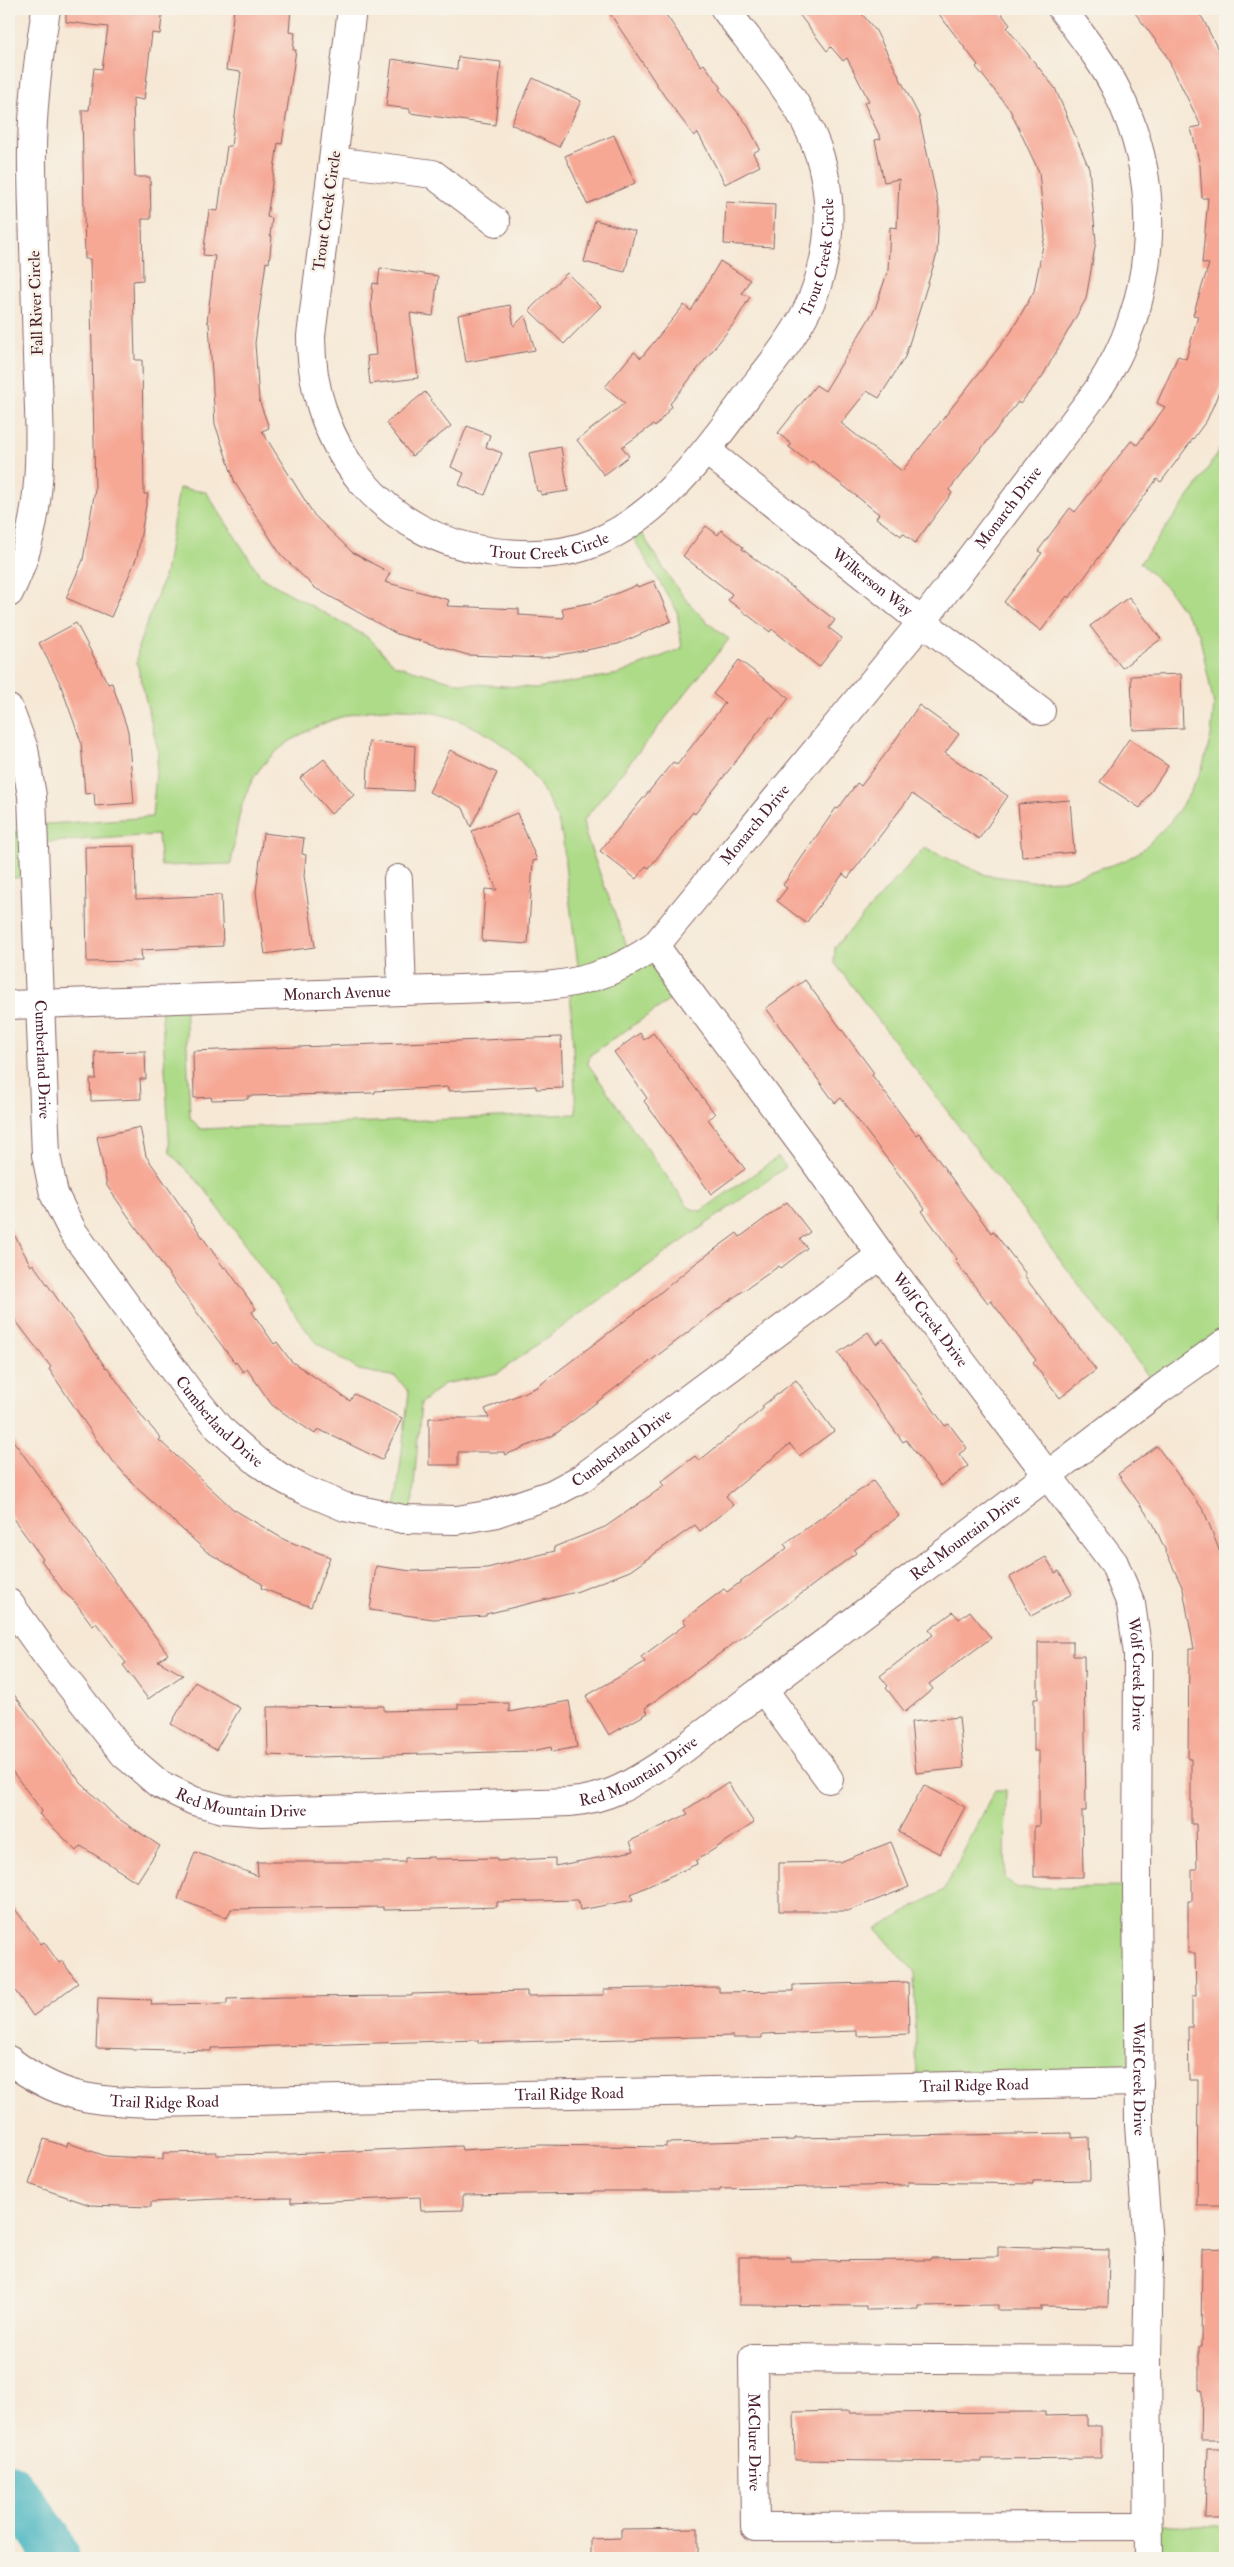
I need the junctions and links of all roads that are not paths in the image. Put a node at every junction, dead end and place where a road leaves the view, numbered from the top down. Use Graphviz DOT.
graph roads {
  1 [pos="46,9"];
  2 [pos="352,9"];
  3 [pos="725,9"];
  4 [pos="1062,9"];
  5 [pos="334,161"];
  6 [pos="496,222"];
  7 [pos="706,450"];
  8 [pos="9,593"];
  9 [pos="922,622"];
  10 [pos="9,709"];
  11 [pos="1042,710"];
  12 [pos="398,879"];
  13 [pos="655,946"];
  14 [pos="402,991"];
  15 [pos="38,1004"];
  16 [pos="9,1005"];
  17 [pos="881,1255"];
  18 [pos="1225,1343"];
  19 [pos="1048,1475"];
  20 [pos="9,1603"];
  21 [pos="763,1689"];
  22 [pos="829,1779"];
  23 [pos="9,2060"];
  24 [pos="1139,2082"];
  25 [pos="1147,2360"];
  26 [pos="1148,2526"];
  27 [pos="1149,2558"];
  1 -- 8 [label="street, Fall River Circle"];
  2 -- 5 [label="street, Trout Creek Circle"];
  3 -- 7 [label="street, Trout Creek Circle"];
  4 -- 9 [label="street, Monarch Drive"];
  5 -- 6 [label="street"];
  5 -- 7 [label="street, Trout Creek Circle"];
  7 -- 9 [label="street, Wilkerson Way"];
  9 -- 11 [label="street, Wilkerson Way"];
  9 -- 13 [label="street, Monarch Drive"];
  10 -- 15 [label="street, Cumberland Drive"];
  12 -- 14 [label="street"];
  13 -- 14 [label="street, Monarch Avenue"];
  13 -- 17 [label="street, Wolf Creek Drive"];
  14 -- 15 [label="street, Monarch Avenue"];
  15 -- 16 [label="street, Monarch Avenue"];
  15 -- 17 [label="street, Cumberland Drive"];
  17 -- 19 [label="street, Wolf Creek Drive"];
  18 -- 19 [label="street, Red Mountain Drive"];
  19 -- 21 [label="street, Red Mountain Drive"];
  19 -- 24 [label="street, Wolf Creek Drive"];
  20 -- 21 [label="street, Red Mountain Drive"];
  21 -- 22 [label="street"];
  23 -- 24 [label="street, Trail Ridge Road"];
  24 -- 25 [label="street, Wolf Creek Drive"];
  25 -- 26 [label="street, Wolf Creek Drive"];
  25 -- 26 [label="street, McClure Drive"];
  26 -- 27 [label="street, Wolf Creek Drive"];
}
